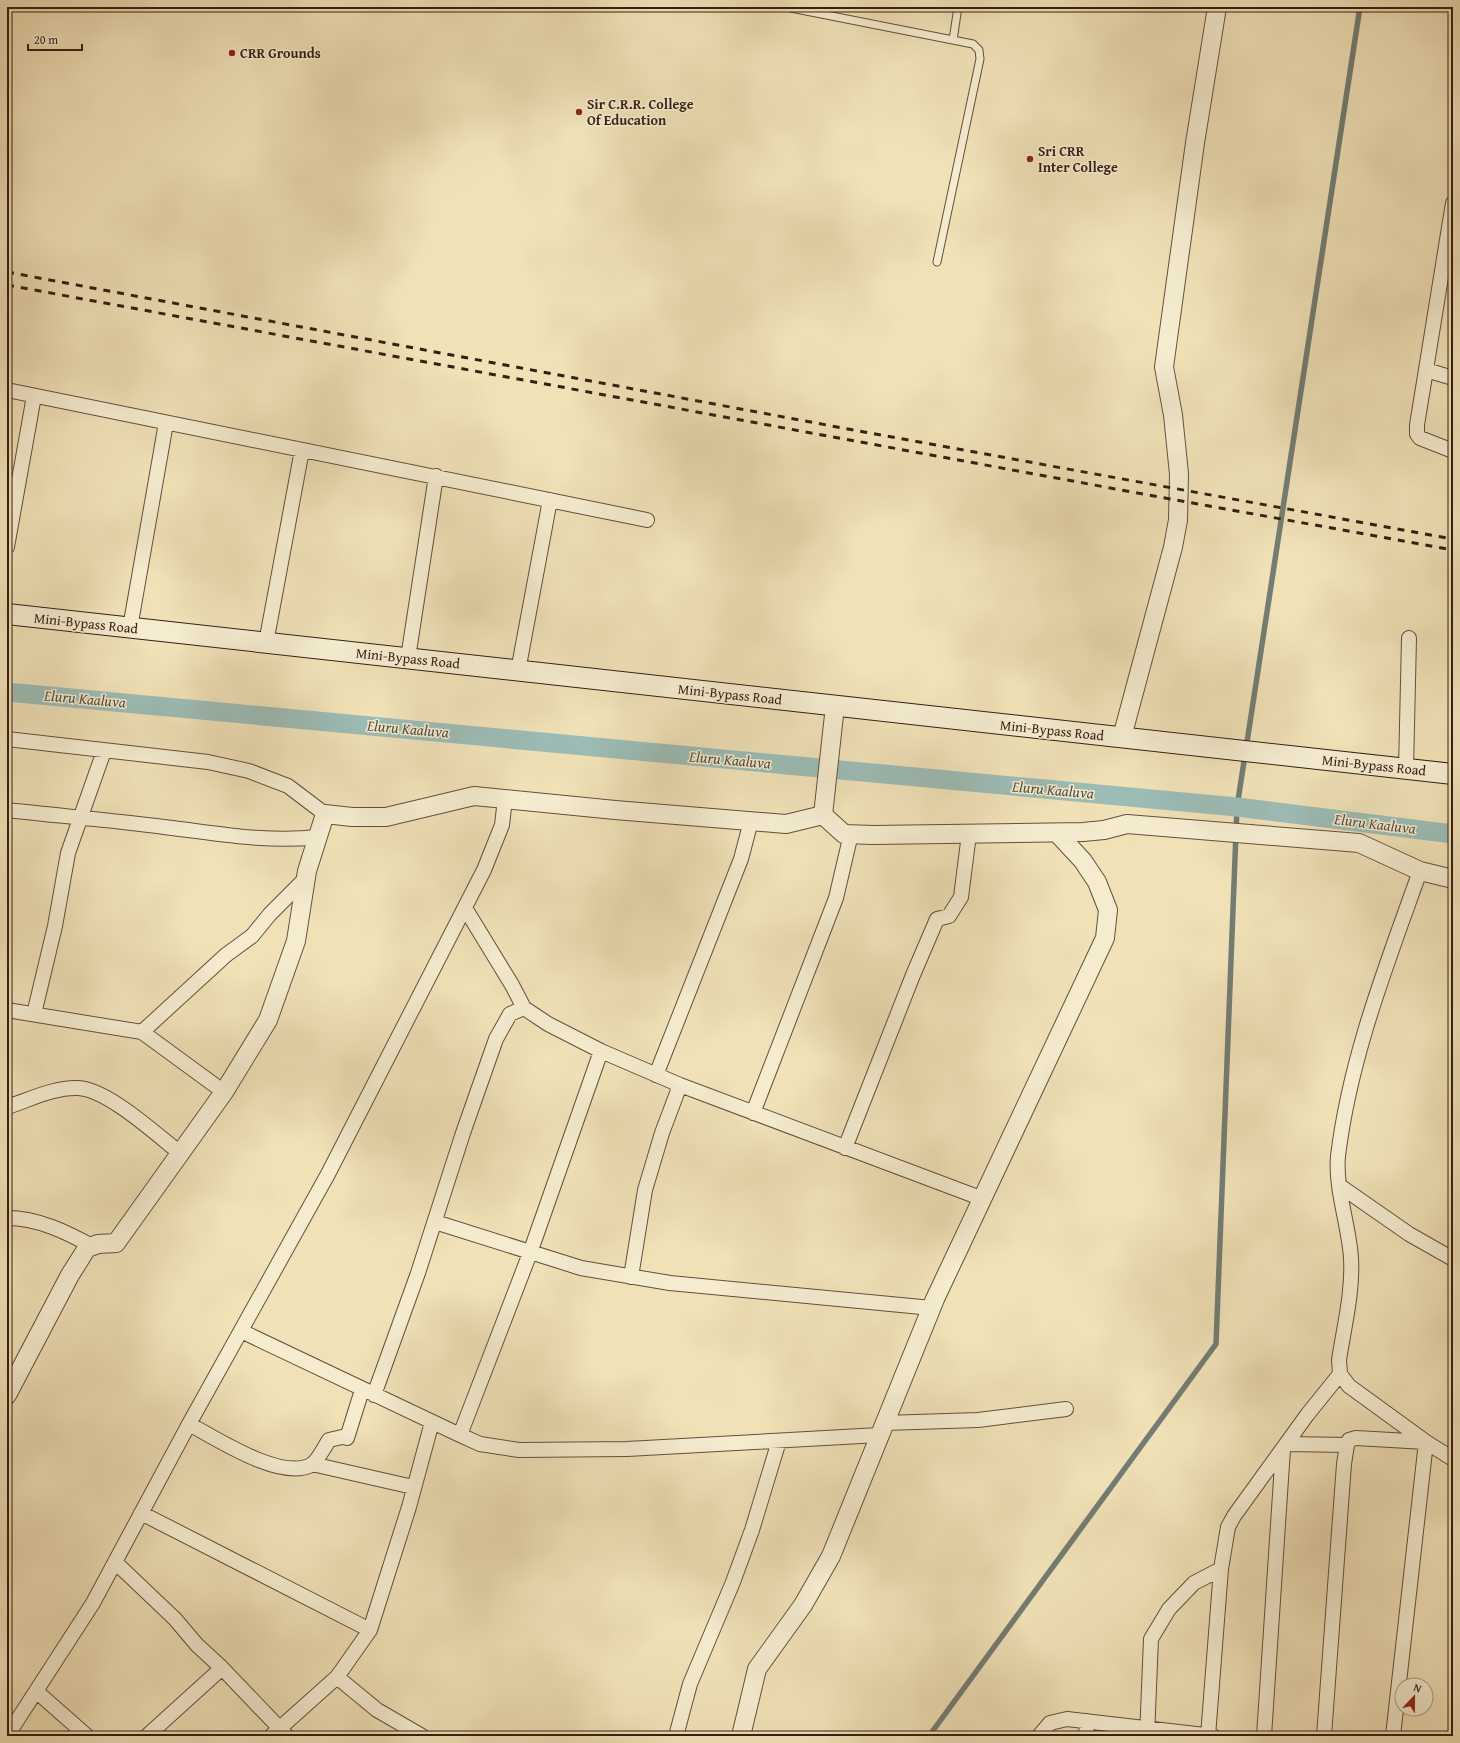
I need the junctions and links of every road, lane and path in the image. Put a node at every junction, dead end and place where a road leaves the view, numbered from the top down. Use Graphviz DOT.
graph roads {
  1 [pos="789,7"];
  2 [pos="958,7"];
  3 [pos="1217,7"];
  4 [pos="953,40"];
  5 [pos="1453,203"];
  6 [pos="937,262"];
  7 [pos="1426,370"];
  8 [pos="1453,378"];
  9 [pos="7,390"];
  10 [pos="34,396"];
  11 [pos="166,422"];
  12 [pos="302,450"];
  13 [pos="1453,451"];
  14 [pos="436,476"];
  15 [pos="550,500"];
  16 [pos="647,520"];
  17 [pos="7,548"];
  18 [pos="7,614"];
  19 [pos="130,628"];
  20 [pos="1409,638"];
  21 [pos="266,643"];
  22 [pos="408,658"];
  23 [pos="518,671"];
  24 [pos="835,706"];
  25 [pos="7,738"];
  26 [pos="1126,738"];
  27 [pos="104,751"];
  28 [pos="1406,769"];
  29 [pos="1453,774"];
  30 [pos="505,799"];
  31 [pos="7,810"];
  32 [pos="325,814"];
  33 [pos="823,815"];
  34 [pos="80,818"];
  35 [pos="751,821"];
  36 [pos="1057,833"];
  37 [pos="852,834"];
  38 [pos="969,834"];
  39 [pos="318,837"];
  40 [pos="1420,871"];
  41 [pos="306,878"];
  42 [pos="1453,879"];
  43 [pos="465,908"];
  44 [pos="524,1008"];
  45 [pos="7,1010"];
  46 [pos="34,1014"];
  47 [pos="142,1032"];
  48 [pos="601,1051"];
  49 [pos="656,1075"];
  50 [pos="680,1085"];
  51 [pos="224,1092"];
  52 [pos="7,1107"];
  53 [pos="753,1113"];
  54 [pos="845,1148"];
  55 [pos="180,1153"];
  56 [pos="1340,1186"];
  57 [pos="983,1199"];
  58 [pos="7,1218"];
  59 [pos="435,1222"];
  60 [pos="92,1246"];
  61 [pos="530,1253"];
  62 [pos="1453,1259"];
  63 [pos="631,1276"];
  64 [pos="932,1308"];
  65 [pos="241,1331"];
  66 [pos="1340,1374"];
  67 [pos="368,1392"];
  68 [pos="7,1395"];
  69 [pos="1066,1409"];
  70 [pos="432,1422"];
  71 [pos="189,1424"];
  72 [pos="881,1429"];
  73 [pos="460,1435"];
  74 [pos="779,1441"];
  75 [pos="1426,1442"];
  76 [pos="1347,1445"];
  77 [pos="1285,1446"];
  78 [pos="1453,1459"];
  79 [pos="312,1464"];
  80 [pos="413,1487"];
  81 [pos="141,1513"];
  82 [pos="115,1562"];
  83 [pos="1221,1569"];
  84 [pos="370,1630"];
  85 [pos="222,1668"];
  86 [pos="337,1677"];
  87 [pos="36,1691"];
  88 [pos="1087,1721"];
  89 [pos="1147,1732"];
  90 [pos="279,1733"];
  91 [pos="7,1736"];
  92 [pos="87,1736"];
  93 [pos="147,1736"];
  94 [pos="422,1736"];
  95 [pos="676,1736"];
  96 [pos="741,1736"];
  97 [pos="1039,1736"];
  98 [pos="1086,1736"];
  99 [pos="1210,1736"];
  100 [pos="1264,1736"];
  101 [pos="1324,1736"];
  102 [pos="1393,1736"];
  1 -- 4 [label="lane"];
  2 -- 4 [label="lane"];
  3 -- 26 [label="street"];
  4 -- 6 [label="lane"];
  5 -- 7 [label="street"];
  7 -- 8 [label="street"];
  7 -- 13 [label="street"];
  9 -- 10 [label="street"];
  10 -- 11 [label="street"];
  10 -- 17 [label="street"];
  11 -- 12 [label="street"];
  11 -- 19 [label="street"];
  12 -- 14 [label="street"];
  12 -- 21 [label="street"];
  14 -- 15 [label="street"];
  14 -- 22 [label="street"];
  15 -- 16 [label="street"];
  15 -- 23 [label="street"];
  18 -- 19 [label="main road, Mini-Bypass Road"];
  19 -- 21 [label="main road, Mini-Bypass Road"];
  20 -- 28 [label="street"];
  21 -- 22 [label="main road, Mini-Bypass Road"];
  22 -- 23 [label="main road, Mini-Bypass Road"];
  23 -- 24 [label="main road, Mini-Bypass Road"];
  24 -- 26 [label="main road, Mini-Bypass Road"];
  24 -- 33 [label="street"];
  25 -- 27 [label="street"];
  26 -- 28 [label="main road, Mini-Bypass Road"];
  27 -- 32 [label="street"];
  27 -- 34 [label="street"];
  28 -- 29 [label="main road, Mini-Bypass Road"];
  30 -- 32 [label="street"];
  30 -- 35 [label="street"];
  30 -- 43 [label="street"];
  31 -- 34 [label="street"];
  32 -- 39 [label="street"];
  33 -- 35 [label="street"];
  33 -- 37 [label="street"];
  34 -- 39 [label="street"];
  34 -- 46 [label="street"];
  35 -- 49 [label="street"];
  36 -- 38 [label="street"];
  36 -- 40 [label="street"];
  36 -- 57 [label="street"];
  37 -- 38 [label="street"];
  37 -- 53 [label="street"];
  38 -- 54 [label="street"];
  39 -- 41 [label="street"];
  40 -- 42 [label="street"];
  40 -- 56 [label="street"];
  41 -- 47 [label="street"];
  41 -- 51 [label="street"];
  43 -- 44 [label="street"];
  43 -- 65 [label="street"];
  44 -- 48 [label="street"];
  44 -- 59 [label="street"];
  45 -- 46 [label="street"];
  46 -- 47 [label="street"];
  47 -- 51 [label="street"];
  48 -- 49 [label="street"];
  48 -- 61 [label="street"];
  49 -- 50 [label="street"];
  50 -- 53 [label="street"];
  50 -- 63 [label="street"];
  51 -- 55 [label="street"];
  52 -- 55 [label="street"];
  53 -- 54 [label="street"];
  54 -- 57 [label="street"];
  55 -- 60 [label="street"];
  56 -- 62 [label="street"];
  56 -- 66 [label="street"];
  57 -- 64 [label="street"];
  58 -- 60 [label="street"];
  59 -- 61 [label="street"];
  59 -- 67 [label="street"];
  60 -- 68 [label="street"];
  61 -- 63 [label="street"];
  61 -- 73 [label="street"];
  63 -- 64 [label="street"];
  64 -- 72 [label="street"];
  65 -- 67 [label="street"];
  65 -- 71 [label="street"];
  66 -- 75 [label="street"];
  66 -- 77 [label="street"];
  67 -- 70 [label="street"];
  67 -- 79 [label="street"];
  69 -- 72 [label="street"];
  70 -- 73 [label="street"];
  70 -- 80 [label="street"];
  71 -- 79 [label="street"];
  71 -- 81 [label="street"];
  72 -- 74 [label="street"];
  72 -- 96 [label="street"];
  73 -- 74 [label="street"];
  74 -- 95 [label="street"];
  75 -- 76 [label="street"];
  75 -- 78 [label="street"];
  75 -- 102 [label="street"];
  76 -- 77 [label="street"];
  76 -- 101 [label="street"];
  77 -- 83 [label="street"];
  77 -- 100 [label="street"];
  79 -- 80 [label="street"];
  80 -- 84 [label="street"];
  81 -- 82 [label="street"];
  81 -- 84 [label="street"];
  82 -- 85 [label="street"];
  82 -- 87 [label="street"];
  83 -- 89 [label="street"];
  83 -- 99 [label="street"];
  84 -- 86 [label="street"];
  85 -- 90 [label="street"];
  85 -- 93 [label="street"];
  86 -- 90 [label="street"];
  86 -- 94 [label="street"];
  87 -- 91 [label="street"];
  87 -- 92 [label="street"];
  88 -- 89 [label="street"];
  88 -- 97 [label="street"];
  88 -- 98 [label="street"];
  89 -- 99 [label="street"];
}
